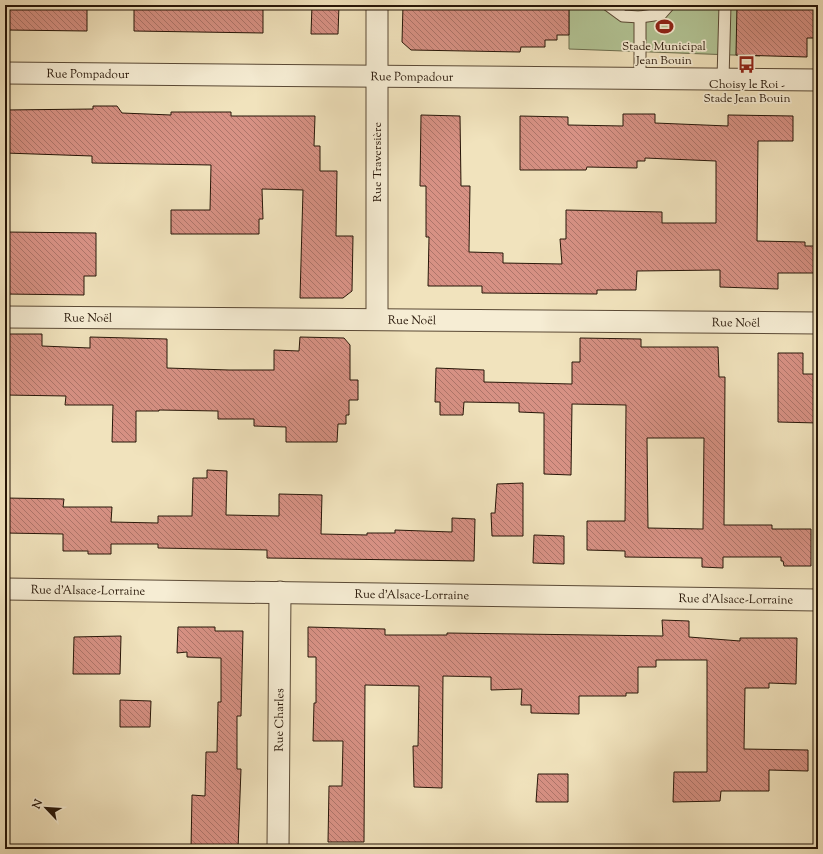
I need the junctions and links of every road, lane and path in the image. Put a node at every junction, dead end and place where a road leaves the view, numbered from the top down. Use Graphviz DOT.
graph roads {
  1 [pos="377,5"];
  2 [pos="608,5"];
  3 [pos="669,5"];
  4 [pos="725,5"];
  5 [pos="640,17"];
  6 [pos="5,73"];
  7 [pos="377,77"];
  8 [pos="640,78"];
  9 [pos="723,79"];
  10 [pos="818,80"];
  11 [pos="5,317"];
  12 [pos="377,318"];
  13 [pos="818,323"];
  14 [pos="5,589"];
  15 [pos="280,592"];
  16 [pos="818,600"];
  17 [pos="278,849"];
  1 -- 7 [label="street, Rue Traversière"];
  2 -- 5 [label="lane"];
  3 -- 5 [label="lane"];
  4 -- 9 [label="lane"];
  5 -- 8 [label="lane"];
  6 -- 7 [label="street, Rue Pompadour"];
  7 -- 8 [label="street, Rue Pompadour"];
  7 -- 12 [label="street, Rue Traversière"];
  8 -- 9 [label="street, Rue Pompadour"];
  9 -- 10 [label="street, Rue Pompadour"];
  11 -- 12 [label="street, Rue Noël"];
  12 -- 13 [label="street, Rue Noël"];
  14 -- 15 [label="street, Rue d'Alsace-Lorraine"];
  15 -- 16 [label="street, Rue d'Alsace-Lorraine"];
  15 -- 17 [label="street, Rue Charles"];
}
